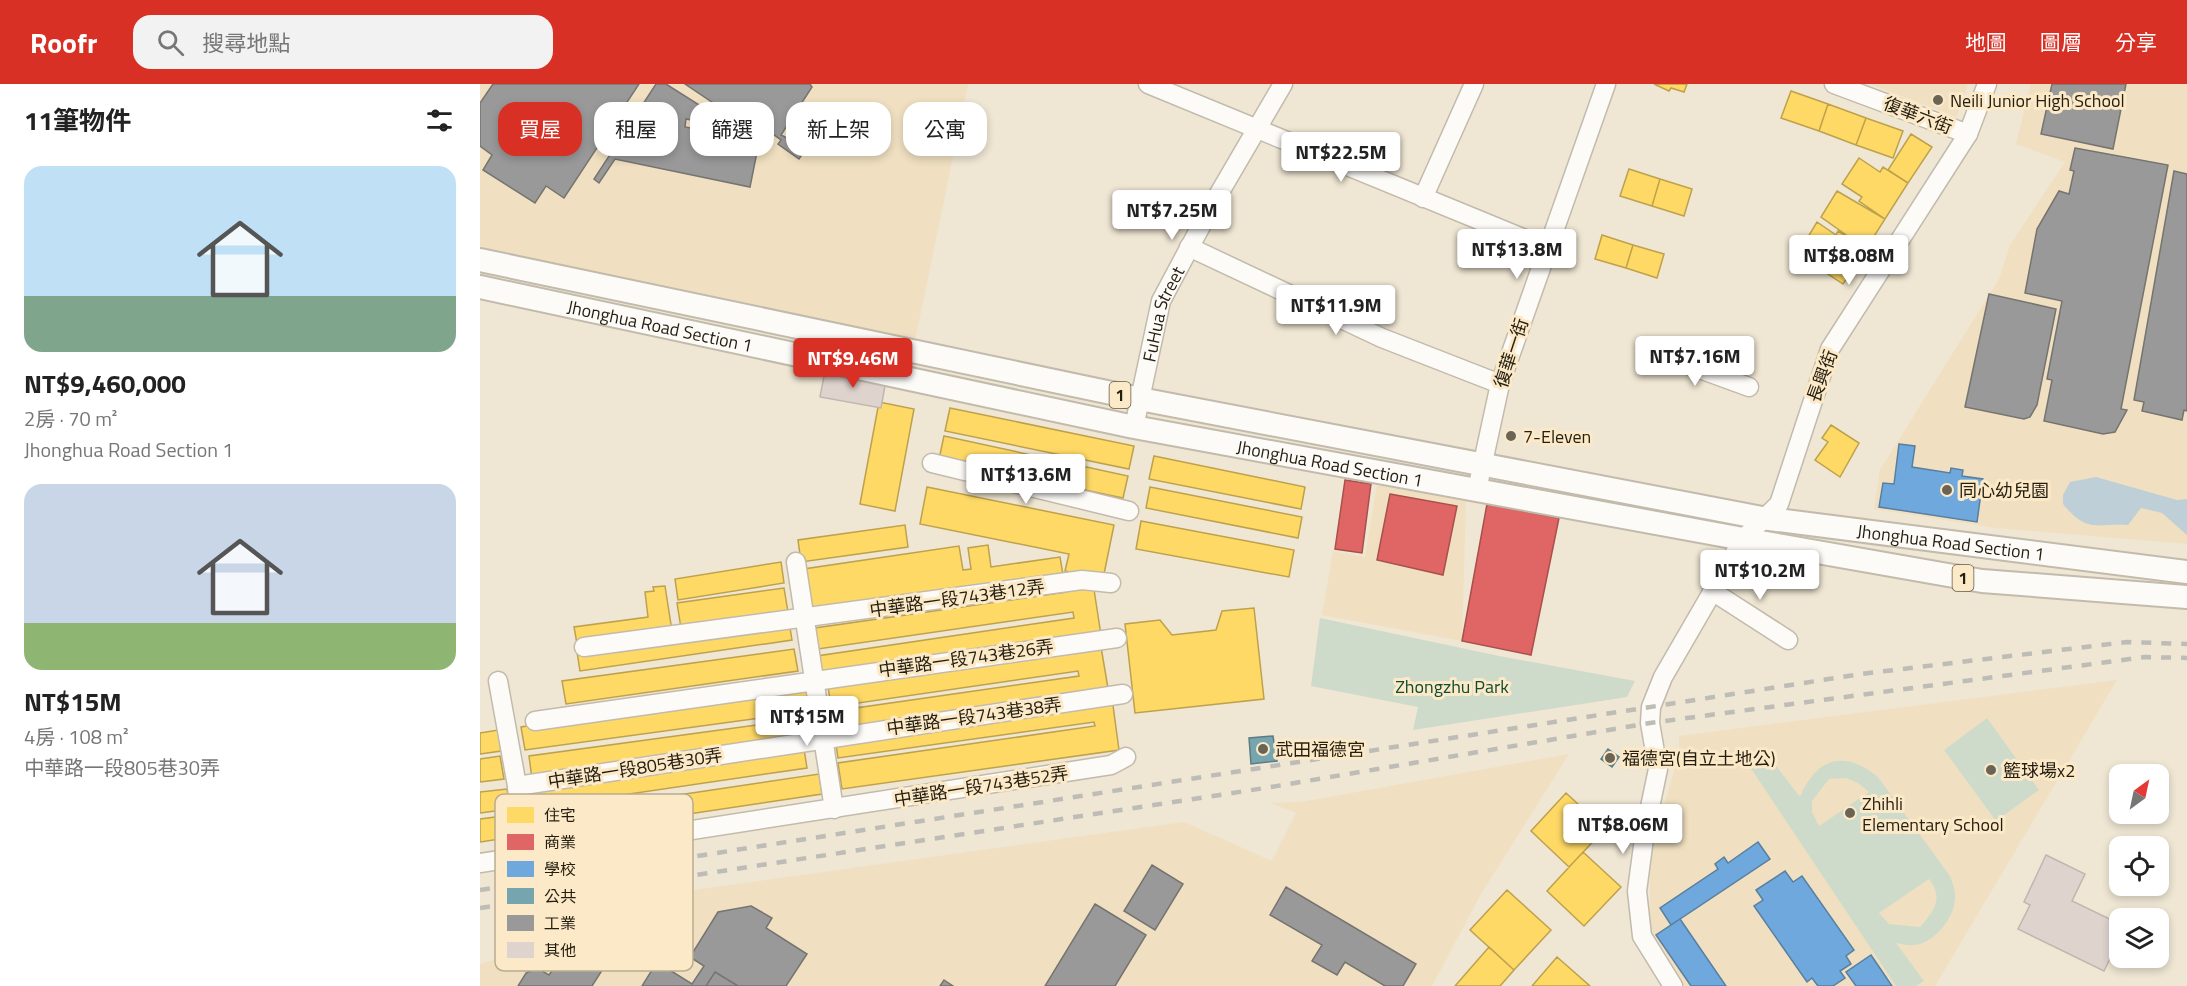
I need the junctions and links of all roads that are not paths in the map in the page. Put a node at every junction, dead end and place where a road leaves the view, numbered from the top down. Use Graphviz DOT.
graph roads {
  1 [pos="1148,84"];
  2 [pos="1283,84"];
  3 [pos="1474,84"];
  4 [pos="1606,84"];
  5 [pos="1834,84"];
  6 [pos="1987,84"];
  7 [pos="1256,128"];
  8 [pos="1968,134"];
  9 [pos="1423,198"];
  10 [pos="1189,247"];
  11 [pos="1547,248"];
  12 [pos="480,260"];
  13 [pos="480,287"];
  14 [pos="1653,352"];
  15 [pos="1500,384"];
  16 [pos="1749,387"];
  17 [pos="1140,399"];
  18 [pos="1134,427"];
  19 [pos="932,463"];
  20 [pos="1480,466"];
  21 [pos="1477,490"];
  22 [pos="1129,512"];
  23 [pos="1762,518"];
  24 [pos="1743,539"];
  25 [pos="796,562"];
  26 [pos="2187,572"];
  27 [pos="1111,583"];
  28 [pos="1712,591"];
  29 [pos="2187,597"];
  30 [pos="804,620"];
  31 [pos="1117,638"];
  32 [pos="1788,640"];
  33 [pos="584,647"];
  34 [pos="815,679"];
  35 [pos="498,681"];
  36 [pos="1123,694"];
  37 [pos="535,721"];
  38 [pos="824,738"];
  39 [pos="1126,757"];
  40 [pos="517,786"];
  41 [pos="518,794"];
  42 [pos="834,809"];
  43 [pos="693,830"];
  44 [pos="495,860"];
  45 [pos="480,863"];
  46 [pos="1673,986"];
  1 -- 7 [label="street"];
  2 -- 7 [label="street, FuHua Street"];
  3 -- 9 [label="street"];
  4 -- 11 [label="street, 復華一街"];
  5 -- 8 [label="street, 復華六街"];
  6 -- 8 [label="street, 長興街"];
  7 -- 9 [label="street"];
  7 -- 10 [label="street, FuHua Street"];
  8 -- 23 [label="street, 長興街"];
  9 -- 11 [label="street"];
  10 -- 15 [label="street"];
  10 -- 17 [label="street, FuHua Street"];
  11 -- 15 [label="street, 復華一街"];
  12 -- 17 [label="main road, Jhonghua Road Section 1 / 1"];
  13 -- 18 [label="main road, Jhonghua Road Section 1 / 1"];
  14 -- 16 [label="street"];
  15 -- 20 [label="street, 復華一街"];
  17 -- 18 [label="street, FuHua Street"];
  17 -- 20 [label="main road, Jhonghua Road Section 1 / 1"];
  18 -- 21 [label="main road, Jhonghua Road Section 1 / 1"];
  19 -- 22 [label="street"];
  20 -- 21 [label="street, 復華一街"];
  20 -- 23 [label="main road, Jhonghua Road Section 1 / 1"];
  21 -- 24 [label="main road, Jhonghua Road Section 1 / 1"];
  23 -- 24 [label="street, 長興街"];
  23 -- 26 [label="main road, Jhonghua Road Section 1 / 1"];
  24 -- 28 [label="street, 長興街"];
  24 -- 29 [label="main road, Jhonghua Road Section 1 / 1"];
  25 -- 30 [label="street"];
  27 -- 30 [label="street, 中華路一段743巷12弄"];
  28 -- 32 [label="street"];
  28 -- 46 [label="street, 長興街"];
  30 -- 33 [label="street, 中華路一段743巷12弄"];
  30 -- 34 [label="street"];
  31 -- 34 [label="street, 中華路一段743巷26弄"];
  34 -- 37 [label="street, 中華路一段743巷26弄"];
  34 -- 38 [label="street"];
  35 -- 40 [label="street"];
  36 -- 38 [label="street, 中華路一段743巷38弄"];
  38 -- 40 [label="street, 中華路一段805巷30弄"];
  38 -- 42 [label="street"];
  39 -- 42 [label="street, 中華路一段743巷52弄"];
  40 -- 41 [label="street"];
  42 -- 43 [label="street, 中華路一段743巷52弄"];
  44 -- 45 [label="street, 中華路一段743巷52弄"];
}
